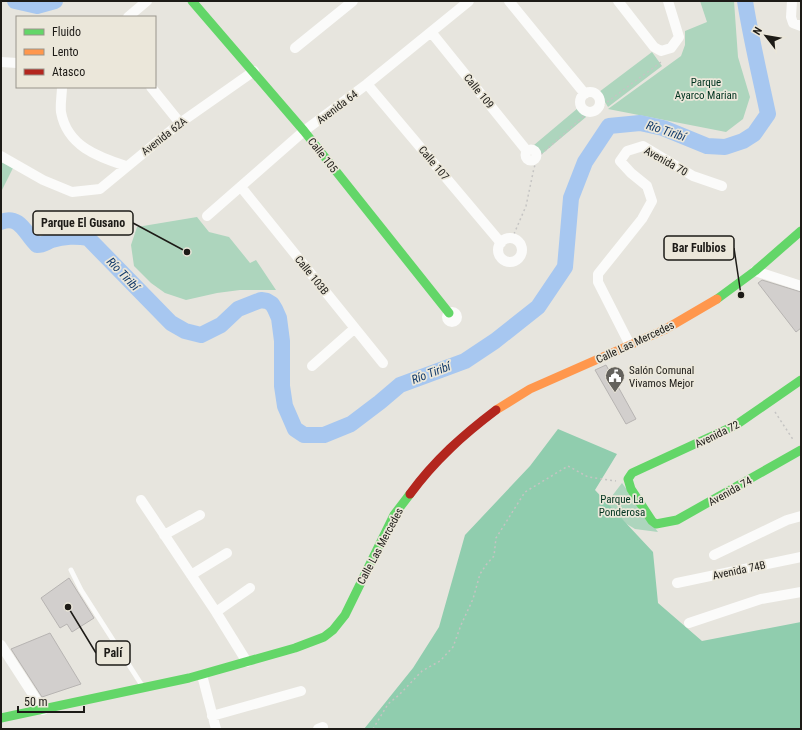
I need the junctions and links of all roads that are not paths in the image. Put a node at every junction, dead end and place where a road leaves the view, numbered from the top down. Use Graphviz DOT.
graph roads {
  1 [pos="147,1"];
  2 [pos="192,1"];
  3 [pos="353,1"];
  4 [pos="469,1"];
  5 [pos="509,1"];
  6 [pos="618,1"];
  7 [pos="668,1"];
  8 [pos="792,1"];
  9 [pos="129,16"];
  10 [pos="797,25"];
  11 [pos="431,32"];
  12 [pos="295,48"];
  13 [pos="1,62"];
  14 [pos="16,63"];
  15 [pos="254,71"];
  16 [pos="367,84"];
  17 [pos="62,88"];
  18 [pos="152,88"];
  19 [pos="585,94"];
  20 [pos="180,123"];
  21 [pos="304,131"];
  22 [pos="527,151"];
  23 [pos="1,156"];
  24 [pos="126,166"];
  25 [pos="722,186"];
  26 [pos="241,187"];
  27 [pos="207,216"];
  28 [pos="801,231"];
  29 [pos="501,243"];
  30 [pos="755,271"];
  31 [pos="801,286"];
  32 [pos="449,313"];
  33 [pos="355,328"];
  34 [pos="630,346"];
  35 [pos="383,363"];
  36 [pos="312,366"];
  37 [pos="801,380"];
  38 [pos="800,451"];
  39 [pos="141,500"];
  40 [pos="200,515"];
  41 [pos="801,516"];
  42 [pos="656,524"];
  43 [pos="164,536"];
  44 [pos="227,553"];
  45 [pos="714,554"];
  46 [pos="801,557"];
  47 [pos="71,570"];
  48 [pos="191,575"];
  49 [pos="677,583"];
  50 [pos="250,588"];
  51 [pos="801,592"];
  52 [pos="216,612"];
  53 [pos="689,623"];
  54 [pos="1,644"];
  55 [pos="247,662"];
  56 [pos="202,675"];
  57 [pos="143,688"];
  58 [pos="301,692"];
  59 [pos="43,710"];
  60 [pos="212,716"];
  61 [pos="1,718"];
  62 [pos="216,729"];
  1 -- 9 [label="street"];
  2 -- 15 [label="street, Calle 105"];
  3 -- 12 [label="street"];
  4 -- 11 [label="street, Avenida 64"];
  5 -- 19 [label="street"];
  6 -- 7 [label="street"];
  8 -- 10 [label="street"];
  11 -- 16 [label="street, Avenida 64"];
  11 -- 22 [label="street, Calle 109"];
  13 -- 14 [label="street"];
  15 -- 20 [label="street, Avenida 62A"];
  15 -- 21 [label="street, Calle 105"];
  16 -- 21 [label="street, Avenida 64"];
  16 -- 29 [label="street, Calle 107"];
  17 -- 24 [label="street"];
  18 -- 20 [label="street"];
  20 -- 24 [label="street, Avenida 62A"];
  21 -- 26 [label="street, Avenida 64"];
  21 -- 32 [label="street, Calle 105"];
  23 -- 24 [label="street, Avenida 62A"];
  25 -- 34 [label="street, Avenida 70"];
  26 -- 27 [label="street, Avenida 64"];
  26 -- 33 [label="street, Calle 103B"];
  28 -- 30 [label="street, Calle Las Mercedes"];
  30 -- 31 [label="street"];
  30 -- 34 [label="street, Calle Las Mercedes"];
  33 -- 35 [label="street, Calle 103B"];
  33 -- 36 [label="street"];
  34 -- 55 [label="street, Calle Las Mercedes"];
  37 -- 42 [label="street, Avenida 72"];
  38 -- 42 [label="street, Avenida 74"];
  39 -- 43 [label="street"];
  40 -- 43 [label="street"];
  41 -- 45 [label="street"];
  43 -- 48 [label="street"];
  44 -- 48 [label="street"];
  46 -- 49 [label="street, Avenida 74B"];
  47 -- 57 [label="lane"];
  48 -- 52 [label="street"];
  50 -- 52 [label="street"];
  51 -- 53 [label="street"];
  52 -- 55 [label="street"];
  54 -- 59 [label="street"];
  55 -- 56 [label="street, Calle Las Mercedes"];
  56 -- 57 [label="street, Calle Las Mercedes"];
  56 -- 60 [label="street"];
  57 -- 59 [label="street, Calle Las Mercedes"];
  58 -- 60 [label="street"];
  59 -- 61 [label="street, Calle Las Mercedes"];
  60 -- 62 [label="street"];
}
